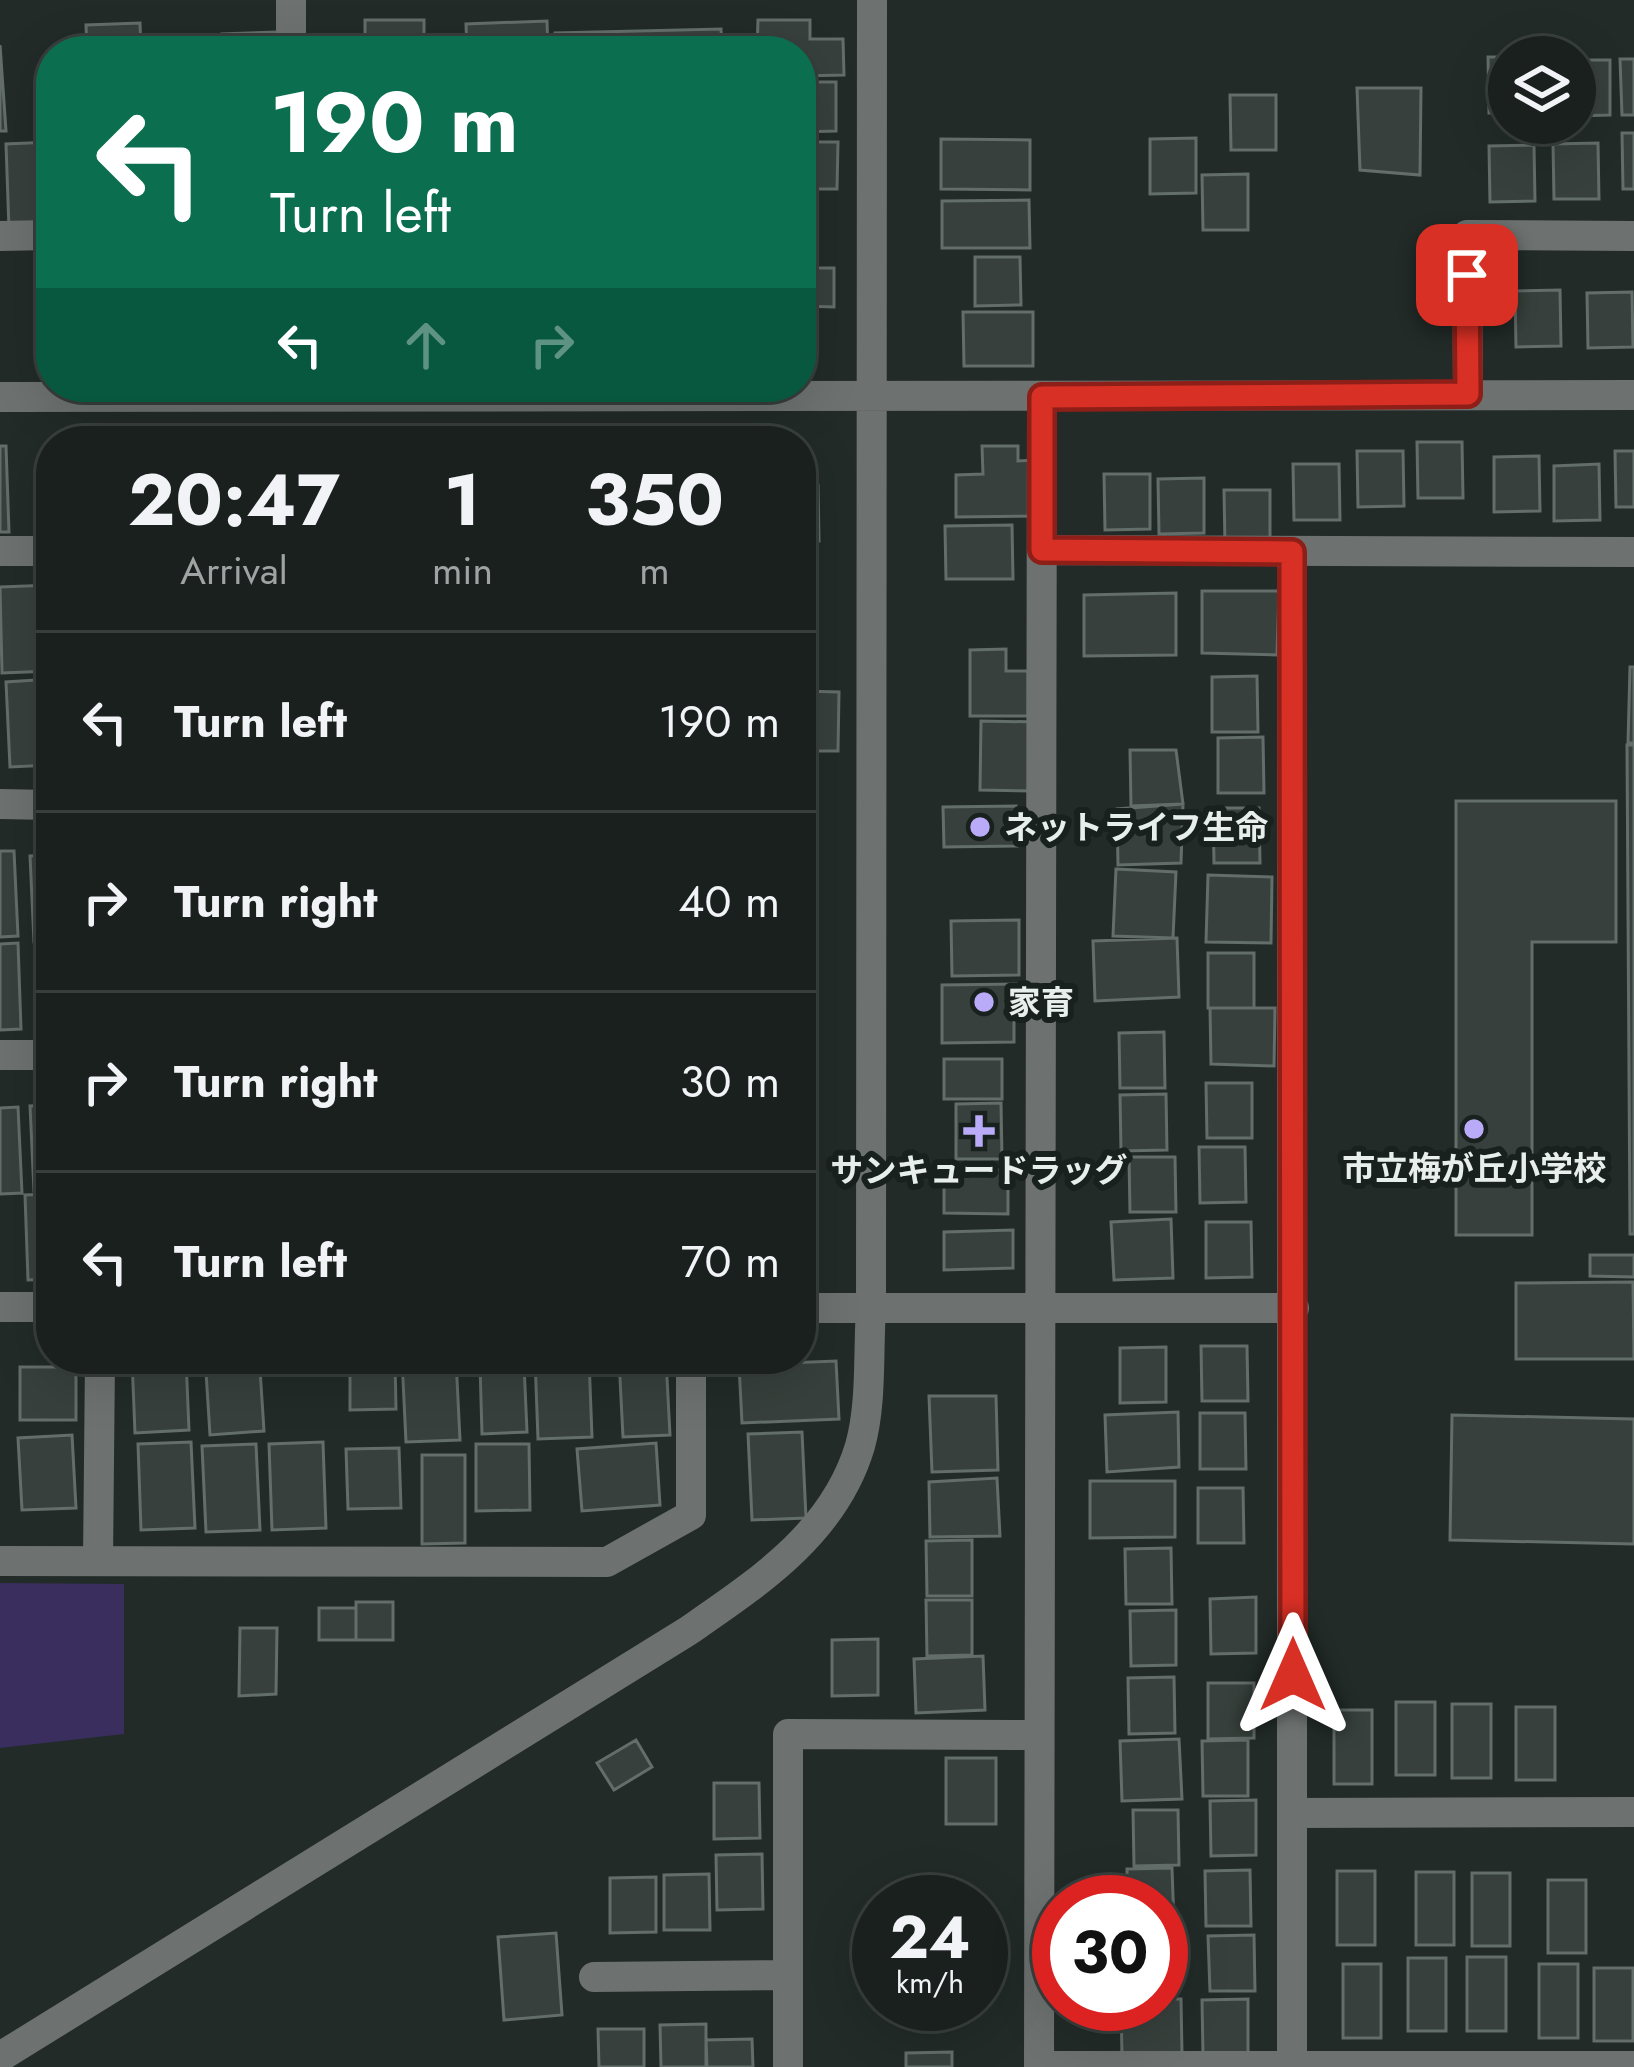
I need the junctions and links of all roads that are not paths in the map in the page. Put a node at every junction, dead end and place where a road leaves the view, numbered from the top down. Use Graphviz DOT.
graph roads {
  1 [pos="291,0"];
  2 [pos="872,0"];
  3 [pos="291,36"];
  4 [pos="36,235"];
  5 [pos="0,236"];
  6 [pos="1634,236"];
  7 [pos="1468,394"];
  8 [pos="816,395"];
  9 [pos="874,395"];
  10 [pos="1634,395"];
  11 [pos="36,396"];
  12 [pos="0,397"];
  13 [pos="1042,397"];
  14 [pos="1042,550"];
  15 [pos="0,551"];
  16 [pos="36,551"];
  17 [pos="1292,552"];
  18 [pos="1634,552"];
  19 [pos="0,804"];
  20 [pos="36,805"];
  21 [pos="0,1055"];
  22 [pos="36,1055"];
  23 [pos="0,1307"];
  24 [pos="36,1307"];
  25 [pos="816,1308"];
  26 [pos="871,1308"];
  27 [pos="1294,1308"];
  28 [pos="1041,1309"];
  29 [pos="100,1374"];
  30 [pos="691,1374"];
  31 [pos="0,1561"];
  32 [pos="98,1561"];
  33 [pos="1039,1735"];
  34 [pos="1634,1812"];
  35 [pos="1292,1813"];
  36 [pos="787,1976"];
  37 [pos="594,1977"];
  38 [pos="0,2056"];
  39 [pos="1039,2066"];
  40 [pos="1292,2066"];
  41 [pos="1634,2066"];
  42 [pos="788,2067"];
  1 -- 3 [label="street"];
  2 -- 9 [label="street"];
  4 -- 5 [label="street"];
  6 -- 7 [label="street"];
  7 -- 10 [label="street"];
  7 -- 13 [label="street"];
  8 -- 9 [label="street"];
  9 -- 13 [label="street"];
  9 -- 26 [label="street"];
  11 -- 12 [label="street"];
  13 -- 14 [label="street"];
  14 -- 17 [label="street"];
  14 -- 28 [label="street"];
  15 -- 16 [label="street"];
  17 -- 18 [label="street"];
  17 -- 27 [label="street"];
  19 -- 20 [label="street"];
  21 -- 22 [label="street"];
  23 -- 24 [label="street"];
  25 -- 26 [label="street"];
  26 -- 28 [label="street"];
  26 -- 38 [label="street"];
  27 -- 28 [label="street"];
  27 -- 35 [label="street"];
  28 -- 33 [label="street"];
  29 -- 32 [label="street"];
  30 -- 32 [label="street"];
  31 -- 32 [label="street"];
  33 -- 36 [label="street"];
  33 -- 39 [label="street"];
  34 -- 35 [label="street"];
  35 -- 40 [label="street"];
  36 -- 37 [label="street"];
  36 -- 42 [label="street"];
  39 -- 40 [label="street"];
  40 -- 41 [label="street"];
}
